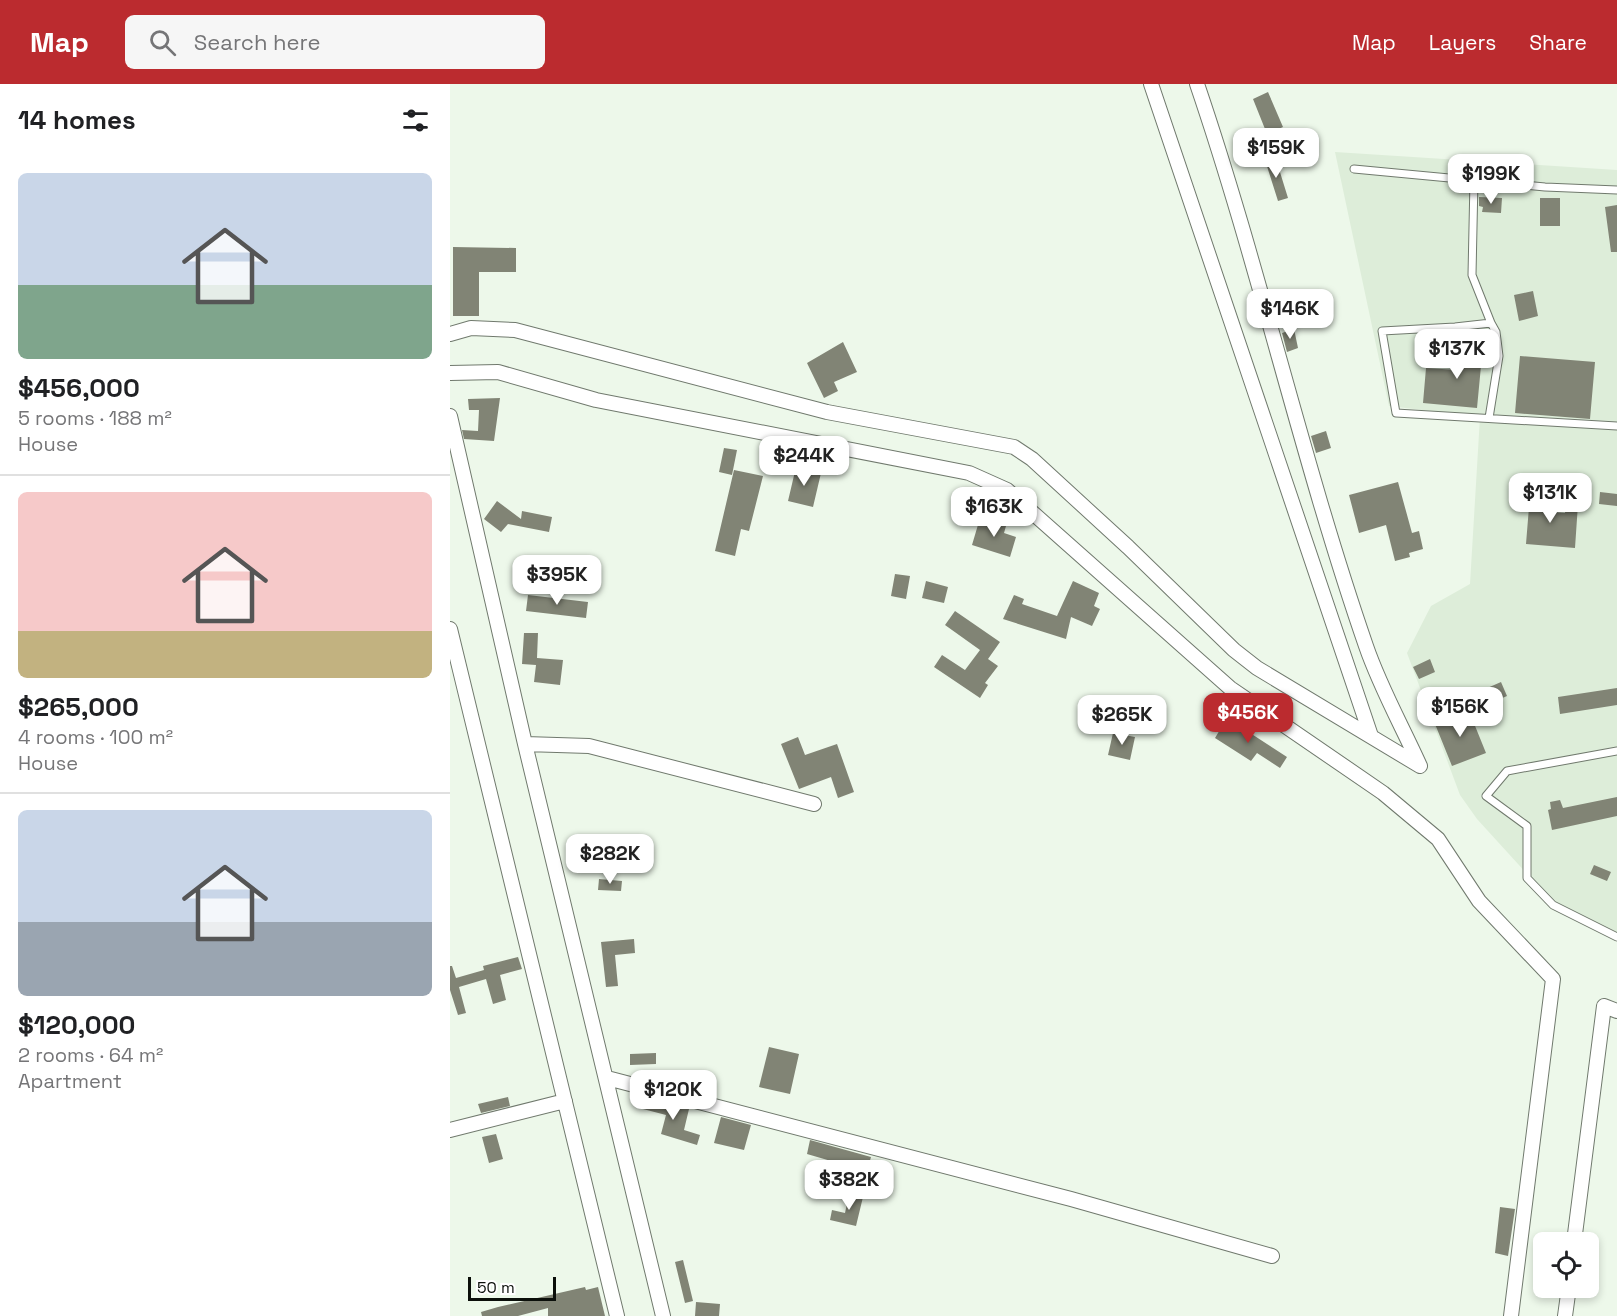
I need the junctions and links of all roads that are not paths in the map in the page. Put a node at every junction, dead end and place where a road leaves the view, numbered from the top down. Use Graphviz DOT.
graph roads {
  1 [pos="1151,84"];
  2 [pos="1197,84"];
  3 [pos="1354,169"];
  4 [pos="1474,180"];
  5 [pos="1617,190"];
  6 [pos="1491,323"];
  7 [pos="450,334"];
  8 [pos="450,373"];
  9 [pos="450,416"];
  10 [pos="1489,418"];
  11 [pos="1617,426"];
  12 [pos="450,629"];
  13 [pos="1371,736"];
  14 [pos="525,744"];
  15 [pos="1617,751"];
  16 [pos="814,804"];
  17 [pos="1617,937"];
  18 [pos="1617,1011"];
  19 [pos="607,1078"];
  20 [pos="565,1101"];
  21 [pos="450,1130"];
  22 [pos="1575,1232"];
  23 [pos="1272,1256"];
  24 [pos="1567,1298"];
  25 [pos="617,1316"];
  26 [pos="663,1316"];
  27 [pos="1512,1316"];
  28 [pos="1565,1316"];
  1 -- 13 [label="street"];
  2 -- 13 [label="street"];
  3 -- 4 [label="lane"];
  4 -- 5 [label="lane"];
  4 -- 6 [label="lane"];
  6 -- 10 [label="lane"];
  6 -- 10 [label="lane"];
  7 -- 13 [label="street"];
  8 -- 27 [label="street"];
  9 -- 14 [label="street"];
  10 -- 11 [label="lane"];
  12 -- 20 [label="street"];
  14 -- 16 [label="street"];
  14 -- 19 [label="street"];
  15 -- 17 [label="lane"];
  18 -- 22 [label="street"];
  19 -- 23 [label="street"];
  19 -- 26 [label="street"];
  20 -- 21 [label="street"];
  20 -- 25 [label="street"];
  24 -- 28 [label="street"];
}
